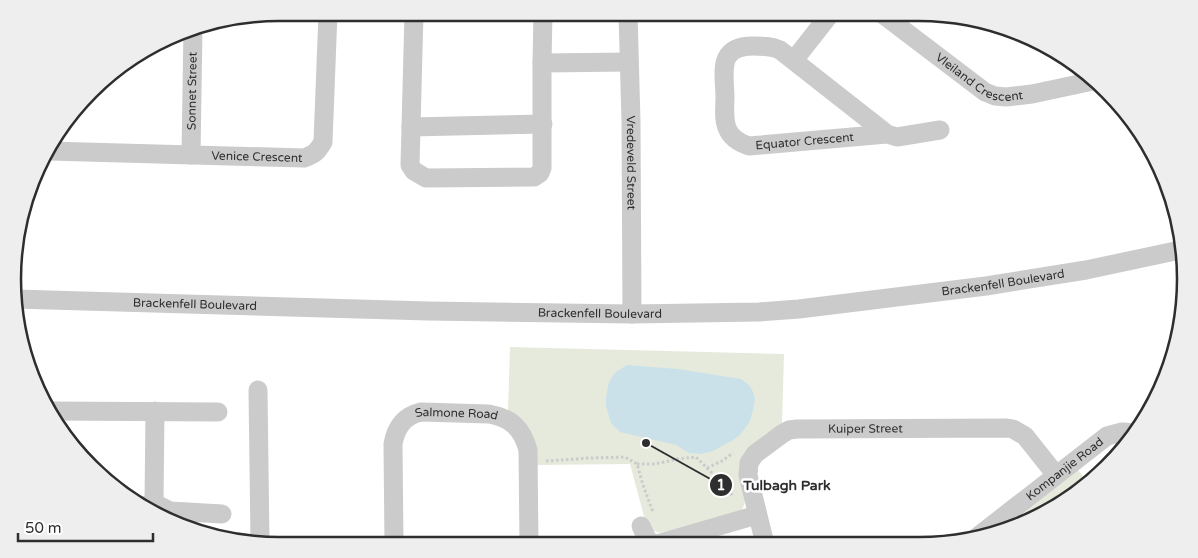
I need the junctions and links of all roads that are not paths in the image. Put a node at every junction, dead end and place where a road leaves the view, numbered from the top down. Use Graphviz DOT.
graph roads {
  1 [pos="328,21"];
  2 [pos="414,21"];
  3 [pos="543,21"];
  4 [pos="628,21"];
  5 [pos="824,21"];
  6 [pos="893,21"];
  7 [pos="193,36"];
  8 [pos="794,60"];
  9 [pos="628,62"];
  10 [pos="542,63"];
  11 [pos="1086,82"];
  12 [pos="543,124"];
  13 [pos="411,127"];
  14 [pos="940,130"];
  15 [pos="887,134"];
  16 [pos="58,146"];
  17 [pos="191,155"];
  18 [pos="1175,251"];
  19 [pos="22,299"];
  20 [pos="632,314"];
  21 [pos="258,390"];
  22 [pos="58,411"];
  23 [pos="155,411"];
  24 [pos="218,412"];
  25 [pos="1126,432"];
  26 [pos="1056,476"];
  27 [pos="150,502"];
  28 [pos="161,508"];
  29 [pos="222,514"];
  30 [pos="751,517"];
  31 [pos="647,520"];
  32 [pos="990,527"];
  33 [pos="260,536"];
  34 [pos="394,537"];
  35 [pos="529,537"];
  36 [pos="648,537"];
  37 [pos="681,537"];
  38 [pos="761,537"];
  1 -- 17 [label="street, Venice Crescent"];
  2 -- 13 [label="street"];
  3 -- 10 [label="street"];
  4 -- 9 [label="street, Vredeveld Street"];
  5 -- 8 [label="street"];
  6 -- 11 [label="street, Vleiland Crescent"];
  7 -- 17 [label="street, Sonnet Street"];
  8 -- 15 [label="street, Equator Crescent"];
  8 -- 15 [label="street, Equator Crescent"];
  9 -- 10 [label="street"];
  9 -- 20 [label="street, Vredeveld Street"];
  10 -- 12 [label="street"];
  12 -- 13 [label="street"];
  12 -- 13 [label="street"];
  14 -- 15 [label="street, Equator Crescent"];
  16 -- 17 [label="street, Venice Crescent"];
  18 -- 20 [label="street, Brackenfell Boulevard"];
  19 -- 20 [label="street, Brackenfell Boulevard"];
  21 -- 33 [label="street"];
  22 -- 23 [label="street"];
  23 -- 24 [label="street"];
  23 -- 27 [label="street"];
  25 -- 26 [label="street, Kompanjie Road"];
  26 -- 30 [label="street, Kuiper Street"];
  26 -- 32 [label="street, Kompanjie Road"];
  28 -- 29 [label="street"];
  30 -- 37 [label="street"];
  30 -- 38 [label="street, Kuiper Street"];
  31 -- 36 [label="street"];
  34 -- 35 [label="street, Salmone Road"];
}
